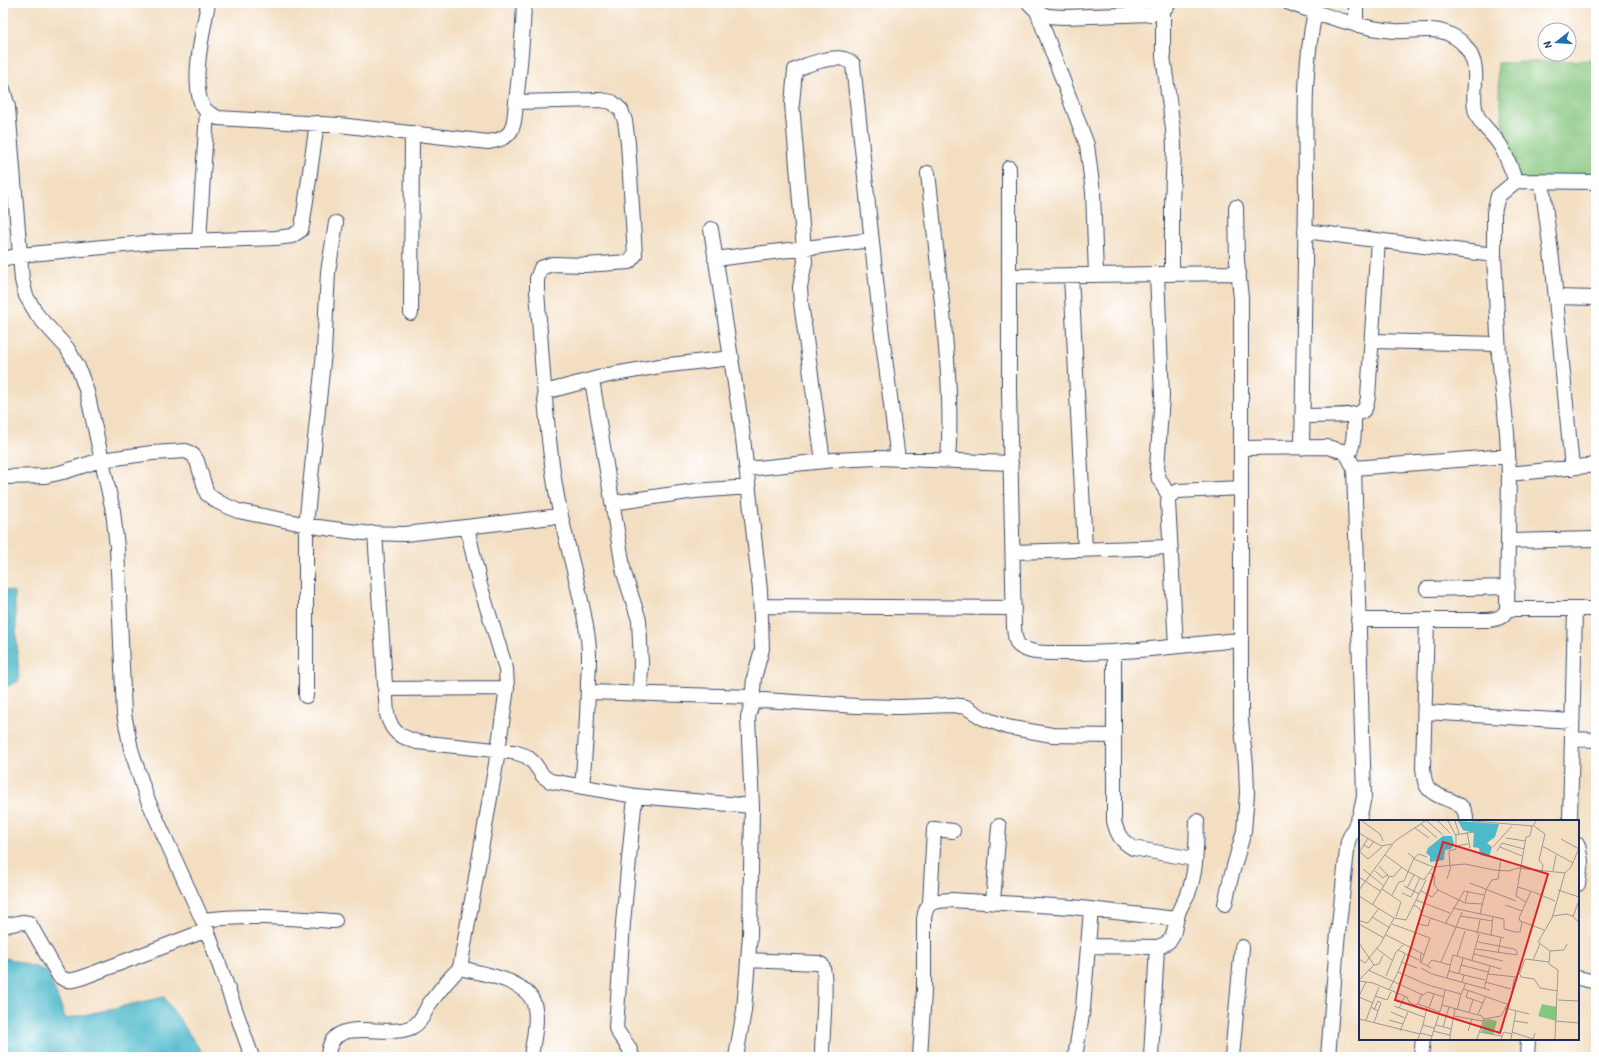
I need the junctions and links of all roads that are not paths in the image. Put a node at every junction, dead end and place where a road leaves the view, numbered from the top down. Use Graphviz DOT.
graph roads {
  1 [pos="208,3"];
  2 [pos="524,3"];
  3 [pos="1289,3"];
  4 [pos="1356,3"];
  5 [pos="1166,6"];
  6 [pos="1033,7"];
  7 [pos="1315,12"];
  8 [pos="1356,25"];
  9 [pos="3,89"];
  10 [pos="516,102"];
  11 [pos="207,111"];
  12 [pos="317,124"];
  13 [pos="412,133"];
  14 [pos="1009,168"];
  15 [pos="928,173"];
  16 [pos="1516,181"];
  17 [pos="1542,182"];
  18 [pos="1596,182"];
  19 [pos="1236,207"];
  20 [pos="336,223"];
  21 [pos="711,229"];
  22 [pos="1305,231"];
  23 [pos="199,240"];
  24 [pos="871,240"];
  25 [pos="1378,240"];
  26 [pos="803,248"];
  27 [pos="1494,255"];
  28 [pos="20,256"];
  29 [pos="3,259"];
  30 [pos="715,259"];
  31 [pos="1239,273"];
  32 [pos="1157,274"];
  33 [pos="1172,274"];
  34 [pos="1071,275"];
  35 [pos="1096,275"];
  36 [pos="1009,276"];
  37 [pos="1556,297"];
  38 [pos="1596,298"];
  39 [pos="411,313"];
  40 [pos="1372,342"];
  41 [pos="1498,344"];
  42 [pos="732,358"];
  43 [pos="592,380"];
  44 [pos="545,392"];
  45 [pos="1354,414"];
  46 [pos="1302,416"];
  47 [pos="1241,448"];
  48 [pos="1302,448"];
  49 [pos="1508,456"];
  50 [pos="898,459"];
  51 [pos="101,460"];
  52 [pos="948,460"];
  53 [pos="822,461"];
  54 [pos="1351,462"];
  55 [pos="1011,463"];
  56 [pos="1596,465"];
  57 [pos="747,468"];
  58 [pos="1572,468"];
  59 [pos="1509,474"];
  60 [pos="3,477"];
  61 [pos="749,488"];
  62 [pos="1241,488"];
  63 [pos="1169,496"];
  64 [pos="612,503"];
  65 [pos="560,516"];
  66 [pos="306,525"];
  67 [pos="467,527"];
  68 [pos="375,533"];
  69 [pos="1596,539"];
  70 [pos="1508,541"];
  71 [pos="1170,547"];
  72 [pos="1085,549"];
  73 [pos="1013,552"];
  74 [pos="1508,587"];
  75 [pos="1427,589"];
  76 [pos="761,606"];
  77 [pos="1014,608"];
  78 [pos="1507,609"];
  79 [pos="1575,609"];
  80 [pos="1596,609"];
  81 [pos="1358,620"];
  82 [pos="1427,620"];
  83 [pos="1240,640"];
  84 [pos="1176,646"];
  85 [pos="1114,652"];
  86 [pos="507,688"];
  87 [pos="385,689"];
  88 [pos="588,692"];
  89 [pos="640,694"];
  90 [pos="306,696"];
  91 [pos="752,700"];
  92 [pos="1424,712"];
  93 [pos="1572,721"];
  94 [pos="1114,736"];
  95 [pos="1572,739"];
  96 [pos="1596,740"];
  97 [pos="498,750"];
  98 [pos="582,787"];
  99 [pos="635,796"];
  100 [pos="752,806"];
  101 [pos="1197,820"];
  102 [pos="1466,820"];
  103 [pos="1570,820"];
  104 [pos="999,826"];
  105 [pos="953,831"];
  106 [pos="1579,850"];
  107 [pos="1194,859"];
  108 [pos="1579,876"];
  109 [pos="993,902"];
  110 [pos="930,903"];
  111 [pos="1225,904"];
  112 [pos="1091,910"];
  113 [pos="1176,919"];
  114 [pos="335,921"];
  115 [pos="205,925"];
  116 [pos="3,926"];
  117 [pos="1088,946"];
  118 [pos="1157,947"];
  119 [pos="1242,947"];
  120 [pos="748,960"];
  121 [pos="460,968"];
  122 [pos="1579,978"];
  123 [pos="1596,982"];
  124 [pos="1423,1040"];
  125 [pos="1528,1040"];
  126 [pos="822,1052"];
  127 [pos="252,1057"];
  128 [pos="328,1057"];
  129 [pos="531,1057"];
  130 [pos="632,1057"];
  131 [pos="736,1057"];
  132 [pos="920,1057"];
  133 [pos="1075,1057"];
  134 [pos="1151,1057"];
  135 [pos="1232,1057"];
  136 [pos="1328,1057"];
  137 [pos="1421,1057"];
  138 [pos="1527,1057"];
  1 -- 11 [label="street"];
  2 -- 10 [label="street"];
  3 -- 7 [label="street"];
  4 -- 8 [label="street"];
  5 -- 6 [label="street"];
  5 -- 33 [label="street"];
  6 -- 35 [label="street"];
  7 -- 8 [label="street"];
  7 -- 22 [label="street"];
  8 -- 16 [label="street"];
  9 -- 28 [label="street"];
  10 -- 13 [label="street"];
  10 -- 44 [label="street"];
  11 -- 12 [label="street"];
  11 -- 23 [label="street"];
  12 -- 13 [label="street"];
  12 -- 23 [label="street"];
  13 -- 39 [label="street"];
  14 -- 36 [label="street"];
  15 -- 52 [label="street"];
  16 -- 17 [label="street"];
  16 -- 27 [label="street"];
  17 -- 18 [label="street"];
  17 -- 37 [label="street"];
  19 -- 31 [label="street"];
  20 -- 66 [label="street"];
  21 -- 30 [label="street"];
  22 -- 25 [label="street"];
  22 -- 46 [label="street"];
  23 -- 28 [label="street"];
  24 -- 26 [label="street"];
  24 -- 26 [label="street"];
  24 -- 50 [label="street"];
  25 -- 27 [label="street"];
  25 -- 40 [label="street"];
  26 -- 30 [label="street"];
  26 -- 53 [label="street"];
  27 -- 41 [label="street"];
  28 -- 29 [label="street"];
  28 -- 51 [label="street"];
  30 -- 42 [label="street"];
  31 -- 33 [label="street"];
  31 -- 47 [label="street"];
  32 -- 33 [label="street"];
  32 -- 35 [label="street"];
  32 -- 63 [label="street"];
  34 -- 35 [label="street"];
  34 -- 36 [label="street"];
  34 -- 72 [label="street"];
  36 -- 55 [label="street"];
  37 -- 38 [label="street"];
  37 -- 58 [label="street"];
  40 -- 41 [label="street"];
  40 -- 45 [label="street"];
  41 -- 49 [label="street"];
  42 -- 43 [label="street"];
  42 -- 57 [label="street"];
  43 -- 44 [label="street"];
  43 -- 64 [label="street"];
  44 -- 65 [label="street"];
  45 -- 46 [label="street"];
  45 -- 54 [label="street"];
  46 -- 48 [label="street"];
  47 -- 48 [label="street"];
  47 -- 62 [label="street"];
  48 -- 54 [label="street"];
  49 -- 54 [label="street"];
  49 -- 59 [label="street"];
  50 -- 52 [label="street"];
  50 -- 53 [label="street"];
  51 -- 60 [label="street"];
  51 -- 66 [label="street"];
  51 -- 115 [label="street"];
  52 -- 55 [label="street"];
  53 -- 57 [label="street"];
  54 -- 81 [label="street"];
  55 -- 73 [label="street"];
  56 -- 58 [label="street"];
  57 -- 61 [label="street"];
  58 -- 59 [label="street"];
  59 -- 70 [label="street"];
  61 -- 64 [label="street"];
  61 -- 76 [label="street"];
  62 -- 63 [label="street"];
  62 -- 83 [label="street"];
  63 -- 71 [label="street"];
  64 -- 89 [label="street"];
  65 -- 67 [label="street"];
  65 -- 88 [label="street"];
  66 -- 68 [label="street"];
  66 -- 90 [label="street"];
  67 -- 68 [label="street"];
  67 -- 86 [label="street"];
  68 -- 87 [label="street"];
  69 -- 70 [label="street"];
  70 -- 74 [label="street"];
  71 -- 72 [label="street"];
  71 -- 84 [label="street"];
  72 -- 73 [label="street"];
  73 -- 77 [label="street"];
  74 -- 75 [label="street"];
  74 -- 78 [label="street"];
  76 -- 77 [label="street"];
  76 -- 91 [label="street"];
  77 -- 85 [label="street"];
  78 -- 79 [label="street"];
  78 -- 82 [label="street"];
  79 -- 80 [label="street"];
  79 -- 93 [label="street"];
  81 -- 82 [label="street"];
  81 -- 136 [label="street"];
  82 -- 92 [label="street"];
  83 -- 84 [label="street"];
  83 -- 111 [label="street"];
  84 -- 85 [label="street"];
  85 -- 94 [label="street"];
  86 -- 87 [label="street"];
  86 -- 97 [label="street"];
  87 -- 97 [label="street"];
  88 -- 89 [label="street"];
  88 -- 98 [label="street"];
  89 -- 91 [label="street"];
  91 -- 94 [label="street"];
  91 -- 100 [label="street"];
  92 -- 93 [label="street"];
  92 -- 102 [label="street"];
  93 -- 95 [label="street"];
  94 -- 107 [label="street"];
  95 -- 96 [label="street"];
  95 -- 103 [label="street"];
  97 -- 98 [label="street"];
  97 -- 121 [label="street"];
  98 -- 99 [label="street"];
  99 -- 100 [label="street"];
  99 -- 130 [label="street"];
  100 -- 120 [label="street"];
  101 -- 107 [label="street"];
  104 -- 109 [label="street"];
  105 -- 110 [label="street"];
  106 -- 108 [label="street"];
  107 -- 113 [label="street"];
  109 -- 110 [label="street"];
  109 -- 112 [label="street"];
  110 -- 132 [label="street"];
  112 -- 113 [label="street"];
  112 -- 117 [label="street"];
  113 -- 118 [label="street"];
  114 -- 115 [label="street"];
  115 -- 116 [label="street"];
  115 -- 127 [label="street"];
  117 -- 118 [label="street"];
  117 -- 133 [label="street"];
  118 -- 134 [label="street"];
  119 -- 135 [label="street"];
  120 -- 126 [label="street"];
  120 -- 131 [label="street"];
  121 -- 128 [label="street"];
  121 -- 129 [label="street"];
  122 -- 123 [label="street"];
  124 -- 137 [label="street"];
  125 -- 138 [label="street"];
}
